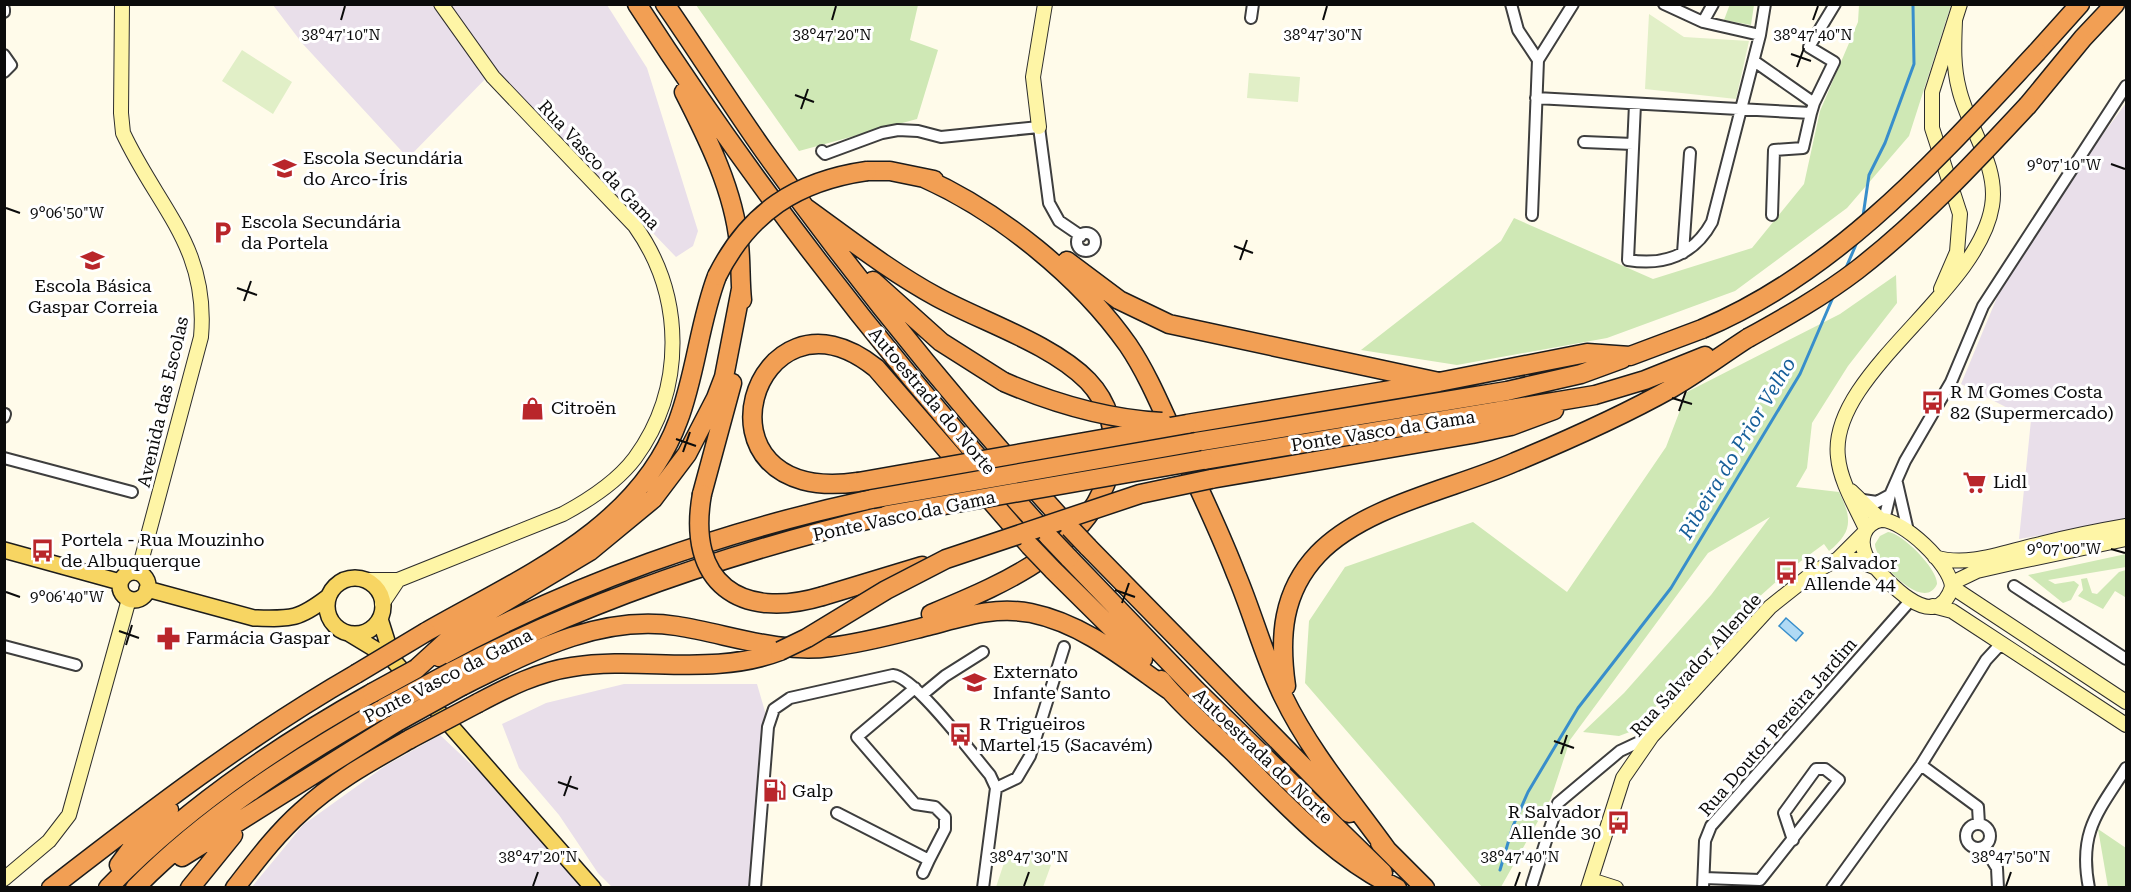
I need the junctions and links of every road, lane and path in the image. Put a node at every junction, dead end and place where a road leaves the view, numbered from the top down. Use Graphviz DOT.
graph roads {
  1 [pos="122,4"];
  2 [pos="441,4"];
  3 [pos="637,4"];
  4 [pos="665,4"];
  5 [pos="1045,4"];
  6 [pos="1254,4"];
  7 [pos="1511,4"];
  8 [pos="1573,4"];
  9 [pos="1664,4"];
  10 [pos="1713,4"];
  11 [pos="1765,4"];
  12 [pos="1835,4"];
  13 [pos="1960,4"];
  14 [pos="2080,4"];
  15 [pos="2115,4"];
  16 [pos="1251,18"];
  17 [pos="1955,21"];
  18 [pos="1703,22"];
  19 [pos="1760,35"];
  20 [pos="663,44"];
  21 [pos="4,55"];
  22 [pos="1538,60"];
  23 [pos="1754,61"];
  24 [pos="4,72"];
  25 [pos="2127,86"];
  26 [pos="1536,98"];
  27 [pos="1635,104"];
  28 [pos="1812,108"];
  29 [pos="1742,111"];
  30 [pos="1040,127"];
  31 [pos="1584,142"];
  32 [pos="1633,144"];
  33 [pos="822,151"];
  34 [pos="1690,153"];
  35 [pos="924,178"];
  36 [pos="806,208"];
  37 [pos="1532,215"];
  38 [pos="1772,215"];
  39 [pos="1081,236"];
  40 [pos="832,243"];
  41 [pos="1683,253"];
  42 [pos="741,289"];
  43 [pos="1938,296"];
  44 [pos="1748,338"];
  45 [pos="1630,356"];
  46 [pos="1439,382"];
  47 [pos="1595,395"];
  48 [pos="1187,424"];
  49 [pos="4,458"];
  50 [pos="1896,483"];
  51 [pos="1849,490"];
  52 [pos="132,492"];
  53 [pos="1890,495"];
  54 [pos="1863,500"];
  55 [pos="1882,520"];
  56 [pos="2127,526"];
  57 [pos="1864,531"];
  58 [pos="1908,531"];
  59 [pos="2127,539"];
  60 [pos="4,550"];
  61 [pos="1934,556"];
  62 [pos="946,559"];
  63 [pos="1838,559"];
  64 [pos="1875,567"];
  65 [pos="1977,572"];
  66 [pos="138,573"];
  67 [pos="365,580"];
  68 [pos="398,580"];
  69 [pos="120,582"];
  70 [pos="1952,585"];
  71 [pos="2014,586"];
  72 [pos="147,589"];
  73 [pos="328,597"];
  74 [pos="129,599"];
  75 [pos="1910,602"];
  76 [pos="1973,602"];
  77 [pos="1932,606"];
  78 [pos="381,611"];
  79 [pos="302,616"];
  80 [pos="335,626"];
  81 [pos="1983,631"];
  82 [pos="350,634"];
  83 [pos="874,639"];
  84 [pos="4,646"];
  85 [pos="1064,647"];
  86 [pos="2007,647"];
  87 [pos="441,651"];
  88 [pos="983,652"];
  89 [pos="393,660"];
  90 [pos="1986,660"];
  91 [pos="2127,660"];
  92 [pos="76,665"];
  93 [pos="457,679"];
  94 [pos="1169,690"];
  95 [pos="919,692"];
  96 [pos="2127,702"];
  97 [pos="1292,714"];
  98 [pos="390,715"];
  99 [pos="2127,725"];
  100 [pos="1652,736"];
  101 [pos="1921,765"];
  102 [pos="2127,768"];
  103 [pos="209,771"];
  104 [pos="996,789"];
  105 [pos="265,804"];
  106 [pos="837,813"];
  107 [pos="1979,824"];
  108 [pos="1793,840"];
  109 [pos="1984,847"];
  110 [pos="1387,850"];
  111 [pos="929,860"];
  112 [pos="923,873"];
  113 [pos="4,879"];
  114 [pos="1703,883"];
  115 [pos="1589,884"];
  116 [pos="138,885"];
  117 [pos="1532,885"];
  118 [pos="51,888"];
  119 [pos="103,888"];
  120 [pos="108,888"];
  121 [pos="190,888"];
  122 [pos="237,888"];
  123 [pos="593,888"];
  124 [pos="755,888"];
  125 [pos="983,888"];
  126 [pos="1397,888"];
  127 [pos="1425,888"];
  128 [pos="1616,888"];
  129 [pos="1832,888"];
  130 [pos="1998,888"];
  131 [pos="2089,888"];
  1 -- 66 [label="street, Avenida das Escolas"];
  2 -- 68 [label="street, Rua Vasco da Gama"];
  3 -- 20 [label="highway, Autoestrada do Norte"];
  4 -- 36 [label="highway, Autoestrada do Norte"];
  5 -- 30 [label="street"];
  6 -- 16 [label="street"];
  7 -- 22 [label="street"];
  8 -- 22 [label="street"];
  9 -- 18 [label="street"];
  10 -- 18 [label="street"];
  11 -- 19 [label="street"];
  12 -- 28 [label="street"];
  13 -- 17 [label="street"];
  14 -- 45 [label="highway, Ponte Vasco da Gama, bridge"];
  15 -- 44 [label="highway, bridge"];
  17 -- 43 [label="street"];
  17 -- 43 [label="street"];
  18 -- 19 [label="street"];
  19 -- 23 [label="street"];
  20 -- 42 [label="highway"];
  20 -- 126 [label="highway, Autoestrada do Norte, bridge"];
  21 -- 24 [label="street"];
  22 -- 26 [label="street"];
  23 -- 28 [label="street"];
  23 -- 29 [label="street"];
  25 -- 50 [label="street"];
  26 -- 27 [label="street"];
  26 -- 37 [label="street"];
  27 -- 29 [label="street"];
  27 -- 32 [label="street"];
  28 -- 29 [label="street"];
  28 -- 38 [label="street"];
  29 -- 41 [label="street"];
  30 -- 33 [label="street"];
  30 -- 39 [label="street"];
  31 -- 32 [label="street"];
  32 -- 41 [label="street"];
  34 -- 41 [label="street"];
  35 -- 46 [label="highway"];
  35 -- 97 [label="highway"];
  35 -- 103 [label="highway, bridge"];
  36 -- 40 [label="highway, Autoestrada do Norte"];
  36 -- 83 [label="highway"];
  40 -- 48 [label="highway, bridge"];
  40 -- 110 [label="highway, Autoestrada do Norte, bridge"];
  42 -- 62 [label="highway, bridge"];
  42 -- 87 [label="highway, Ponte Vasco da Gama"];
  43 -- 51 [label="street"];
  44 -- 47 [label="highway, Ponte Vasco da Gama"];
  44 -- 97 [label="highway"];
  45 -- 46 [label="highway"];
  45 -- 87 [label="highway, Ponte Vasco da Gama, bridge"];
  46 -- 48 [label="highway"];
  47 -- 62 [label="highway, bridge"];
  47 -- 93 [label="highway, Ponte Vasco da Gama, bridge"];
  48 -- 94 [label="highway, bridge"];
  49 -- 52 [label="street"];
  50 -- 53 [label="street"];
  50 -- 58 [label="street"];
  51 -- 54 [label="street"];
  51 -- 57 [label="street"];
  53 -- 54 [label="street"];
  53 -- 55 [label="street"];
  54 -- 55 [label="street"];
  55 -- 57 [label="street, Rua Salvador Allende"];
  55 -- 58 [label="street"];
  56 -- 61 [label="street"];
  57 -- 63 [label="street, Rua Salvador Allende"];
  57 -- 64 [label="street"];
  58 -- 61 [label="street"];
  59 -- 65 [label="street"];
  60 -- 69 [label="main road"];
  61 -- 70 [label="street"];
  62 -- 122 [label="highway, bridge"];
  63 -- 64 [label="street"];
  63 -- 100 [label="street, Rua Salvador Allende"];
  64 -- 75 [label="street"];
  65 -- 70 [label="street"];
  65 -- 76 [label="street"];
  66 -- 69 [label="main road"];
  66 -- 72 [label="main road"];
  67 -- 68 [label="street, Rua Vasco da Gama"];
  67 -- 73 [label="main road"];
  67 -- 78 [label="main road"];
  68 -- 78 [label="street"];
  69 -- 74 [label="main road"];
  70 -- 76 [label="street"];
  70 -- 77 [label="street"];
  71 -- 91 [label="street"];
  72 -- 74 [label="main road"];
  72 -- 79 [label="main road"];
  73 -- 79 [label="main road"];
  73 -- 80 [label="main road"];
  74 -- 113 [label="street"];
  75 -- 77 [label="street"];
  75 -- 114 [label="street, Rua Doutor Pereira Jardim"];
  76 -- 96 [label="street"];
  77 -- 81 [label="street"];
  78 -- 82 [label="main road"];
  78 -- 89 [label="main road"];
  79 -- 80 [label="main road"];
  80 -- 82 [label="main road"];
  81 -- 86 [label="street"];
  81 -- 90 [label="street"];
  82 -- 89 [label="main road"];
  83 -- 93 [label="highway"];
  83 -- 94 [label="highway"];
  84 -- 92 [label="street"];
  85 -- 104 [label="street"];
  86 -- 90 [label="street"];
  86 -- 99 [label="street"];
  87 -- 120 [label="highway, Ponte Vasco da Gama, bridge"];
  88 -- 95 [label="street"];
  89 -- 123 [label="main road"];
  90 -- 101 [label="street"];
  93 -- 98 [label="highway, bridge"];
  94 -- 126 [label="highway"];
  95 -- 104 [label="street"];
  95 -- 111 [label="street"];
  95 -- 124 [label="street"];
  97 -- 110 [label="highway"];
  98 -- 105 [label="highway"];
  98 -- 116 [label="highway, Ponte Vasco da Gama"];
  100 -- 115 [label="street, Rua Salvador Allende"];
  100 -- 117 [label="street"];
  101 -- 107 [label="street"];
  101 -- 129 [label="street"];
  102 -- 131 [label="street"];
  103 -- 118 [label="highway"];
  103 -- 119 [label="highway"];
  104 -- 125 [label="street"];
  105 -- 116 [label="highway"];
  105 -- 121 [label="highway"];
  106 -- 111 [label="street"];
  107 -- 109 [label="street"];
  107 -- 109 [label="street"];
  108 -- 108 [label="street"];
  108 -- 114 [label="street"];
  109 -- 130 [label="street"];
  110 -- 127 [label="highway, Autoestrada do Norte"];
  111 -- 112 [label="street"];
  115 -- 128 [label="street"];
}
